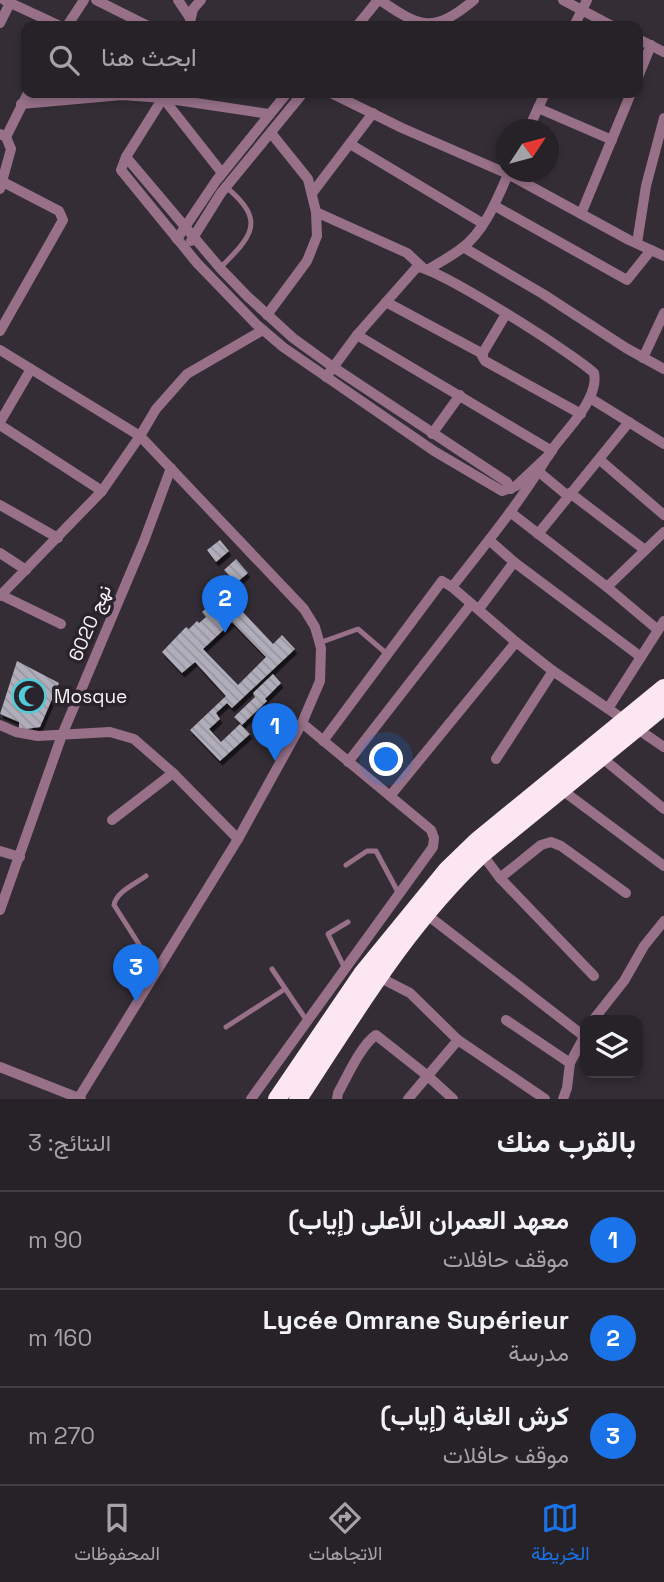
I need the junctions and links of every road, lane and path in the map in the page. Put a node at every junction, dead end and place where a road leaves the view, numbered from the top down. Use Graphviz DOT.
graph roads {
  1 [pos="84,0"];
  2 [pos="96,0"];
  3 [pos="178,0"];
  4 [pos="201,0"];
  5 [pos="379,0"];
  6 [pos="474,0"];
  7 [pos="563,0"];
  8 [pos="587,0"];
  9 [pos="7,2"];
  10 [pos="582,11"];
  11 [pos="49,21"];
  12 [pos="70,21"];
  13 [pos="138,21"];
  14 [pos="189,21"];
  15 [pos="191,21"];
  16 [pos="361,21"];
  17 [pos="411,21"];
  18 [pos="443,21"];
  19 [pos="577,21"];
  20 [pos="602,21"];
  21 [pos="0,23"];
  22 [pos="643,41"];
  23 [pos="651,45"];
  24 [pos="664,52"];
  25 [pos="643,65"];
  26 [pos="25,98"];
  27 [pos="88,98"];
  28 [pos="161,98"];
  29 [pos="165,98"];
  30 [pos="180,98"];
  31 [pos="283,98"];
  32 [pos="299,98"];
  33 [pos="342,98"];
  34 [pos="543,98"];
  35 [pos="629,98"];
  36 [pos="21,104"];
  37 [pos="538,108"];
  38 [pos="373,113"];
  39 [pos="269,114"];
  40 [pos="664,118"];
  41 [pos="533,119"];
  42 [pos="271,133"];
  43 [pos="3,135"];
  44 [pos="612,140"];
  45 [pos="350,144"];
  46 [pos="126,156"];
  47 [pos="496,167"];
  48 [pos="222,173"];
  49 [pos="505,182"];
  50 [pos="525,182"];
  51 [pos="1,185"];
  52 [pos="226,187"];
  53 [pos="313,191"];
  54 [pos="495,206"];
  55 [pos="316,212"];
  56 [pos="581,214"];
  57 [pos="482,223"];
  58 [pos="186,225"];
  59 [pos="194,236"];
  60 [pos="177,239"];
  61 [pos="637,243"];
  62 [pos="463,247"];
  63 [pos="651,250"];
  64 [pos="186,251"];
  65 [pos="664,256"];
  66 [pos="220,268"];
  67 [pos="425,268"];
  68 [pos="386,302"];
  69 [pos="664,313"];
  70 [pos="506,314"];
  71 [pos="267,315"];
  72 [pos="263,330"];
  73 [pos="0,331"];
  74 [pos="357,335"];
  75 [pos="0,350"];
  76 [pos="483,354"];
  77 [pos="643,358"];
  78 [pos="332,367"];
  79 [pos="31,369"];
  80 [pos="664,369"];
  81 [pos="326,377"];
  82 [pos="460,395"];
  83 [pos="590,398"];
  84 [pos="580,414"];
  85 [pos="629,422"];
  86 [pos="0,423"];
  87 [pos="432,434"];
  88 [pos="141,436"];
  89 [pos="664,444"];
  90 [pos="551,453"];
  91 [pos="600,460"];
  92 [pos="171,468"];
  93 [pos="539,472"];
  94 [pos="511,489"];
  95 [pos="102,491"];
  96 [pos="569,495"];
  97 [pos="0,505"];
  98 [pos="510,512"];
  99 [pos="664,514"];
  100 [pos="664,532"];
  101 [pos="538,534"];
  102 [pos="58,538"];
  103 [pos="489,540"];
  104 [pos="645,550"];
  105 [pos="0,553"];
  106 [pos="514,562"];
  107 [pos="26,570"];
  108 [pos="452,587"];
  109 [pos="607,587"];
  110 [pos="1,596"];
  111 [pos="475,606"];
  112 [pos="61,624"];
  113 [pos="661,626"];
  114 [pos="516,642"];
  115 [pos="319,643"];
  116 [pos="387,654"];
  117 [pos="641,657"];
  118 [pos="553,671"];
  119 [pos="664,688"];
  120 [pos="664,706"];
  121 [pos="609,707"];
  122 [pos="302,723"];
  123 [pos="631,723"];
  124 [pos="0,725"];
  125 [pos="62,735"];
  126 [pos="660,736"];
  127 [pos="323,741"];
  128 [pos="664,747"];
  129 [pos="601,757"];
  130 [pos="496,759"];
  131 [pos="348,762"];
  132 [pos="173,773"];
  133 [pos="562,790"];
  134 [pos="390,796"];
  135 [pos="664,809"];
  136 [pos="112,820"];
  137 [pos="238,839"];
  138 [pos="0,851"];
  139 [pos="482,854"];
  140 [pos="20,857"];
  141 [pos="346,865"];
  142 [pos="664,866"];
  143 [pos="146,876"];
  144 [pos="500,878"];
  145 [pos="626,893"];
  146 [pos="399,894"];
  147 [pos="0,910"];
  148 [pos="426,914"];
  149 [pos="664,921"];
  150 [pos="348,922"];
  151 [pos="272,969"];
  152 [pos="345,969"];
  153 [pos="157,972"];
  154 [pos="377,976"];
  155 [pos="594,976"];
  156 [pos="285,989"];
  157 [pos="597,1015"];
  158 [pos="506,1020"];
  159 [pos="307,1021"];
  160 [pos="226,1027"];
  161 [pos="580,1032"];
  162 [pos="458,1040"];
  163 [pos="580,1045"];
  164 [pos="570,1063"];
  165 [pos="0,1068"];
  166 [pos="429,1077"];
  167 [pos="79,1099"];
  168 [pos="251,1099"];
  169 [pos="277,1099"];
  170 [pos="298,1099"];
  171 [pos="337,1099"];
  172 [pos="408,1099"];
  173 [pos="453,1099"];
  174 [pos="545,1099"];
  175 [pos="563,1099"];
  1 -- 12 [label="street"];
  2 -- 13 [label="street"];
  3 -- 14 [label="street"];
  4 -- 15 [label="street"];
  5 -- 16 [label="street"];
  5 -- 17 [label="street"];
  6 -- 18 [label="street"];
  7 -- 10 [label="street"];
  8 -- 10 [label="street"];
  9 -- 11 [label="street"];
  9 -- 21 [label="street"];
  10 -- 19 [label="street"];
  10 -- 20 [label="street"];
  22 -- 23 [label="street"];
  23 -- 24 [label="street"];
  23 -- 25 [label="street"];
  26 -- 36 [label="street"];
  27 -- 36 [label="street"];
  28 -- 46 [label="street"];
  29 -- 48 [label="street"];
  30 -- 39 [label="street"];
  31 -- 39 [label="street"];
  32 -- 42 [label="street"];
  33 -- 38 [label="street"];
  34 -- 37 [label="street"];
  35 -- 44 [label="street"];
  36 -- 43 [label="street"];
  37 -- 41 [label="street"];
  37 -- 44 [label="street"];
  38 -- 45 [label="street"];
  38 -- 47 [label="street"];
  39 -- 48 [label="street"];
  40 -- 61 [label="street"];
  42 -- 52 [label="street"];
  42 -- 53 [label="street"];
  43 -- 51 [label="street"];
  44 -- 56 [label="street"];
  45 -- 53 [label="street"];
  45 -- 57 [label="street"];
  46 -- 58 [label="street"];
  46 -- 60 [label="street"];
  48 -- 58 [label="street"];
  49 -- 54 [label="street"];
  50 -- 56 [label="street"];
  51 -- 73 [label="street"];
  52 -- 59 [label="street"];
  52 -- 66 [label="lane"];
  53 -- 55 [label="street"];
  54 -- 57 [label="street"];
  54 -- 63 [label="street"];
  55 -- 67 [label="street"];
  55 -- 71 [label="street"];
  56 -- 61 [label="street"];
  57 -- 62 [label="street"];
  58 -- 59 [label="street"];
  58 -- 60 [label="street"];
  59 -- 64 [label="street"];
  59 -- 66 [label="street"];
  60 -- 64 [label="street"];
  61 -- 63 [label="street"];
  62 -- 67 [label="street"];
  62 -- 77 [label="street"];
  63 -- 65 [label="street"];
  64 -- 72 [label="street"];
  66 -- 71 [label="street"];
  67 -- 68 [label="street"];
  67 -- 70 [label="street"];
  68 -- 74 [label="street"];
  68 -- 76 [label="street"];
  69 -- 77 [label="street"];
  70 -- 76 [label="street"];
  70 -- 83 [label="street"];
  71 -- 78 [label="street"];
  72 -- 81 [label="street"];
  72 -- 88 [label="street"];
  74 -- 78 [label="street"];
  74 -- 82 [label="street"];
  75 -- 79 [label="street"];
  76 -- 84 [label="street"];
  77 -- 80 [label="street"];
  78 -- 81 [label="street"];
  78 -- 87 [label="street"];
  79 -- 86 [label="street"];
  79 -- 88 [label="street"];
  81 -- 94 [label="street"];
  82 -- 87 [label="street"];
  82 -- 90 [label="street"];
  83 -- 84 [label="street"];
  83 -- 85 [label="street"];
  84 -- 90 [label="street"];
  85 -- 89 [label="street"];
  85 -- 91 [label="street"];
  86 -- 95 [label="street"];
  87 -- 94 [label="street"];
  88 -- 92 [label="street"];
  88 -- 95 [label="street"];
  90 -- 93 [label="street"];
  90 -- 94 [label="street"];
  91 -- 96 [label="street"];
  91 -- 99 [label="street"];
  92 -- 115 [label="street"];
  92 -- 125 [label="street, نهج 6020"];
  93 -- 96 [label="street"];
  93 -- 98 [label="street"];
  95 -- 102 [label="street"];
  96 -- 101 [label="street"];
  96 -- 104 [label="street"];
  97 -- 102 [label="street"];
  98 -- 101 [label="street"];
  98 -- 103 [label="street"];
  100 -- 104 [label="street"];
  101 -- 109 [label="street"];
  102 -- 107 [label="street"];
  103 -- 106 [label="street"];
  103 -- 108 [label="street"];
  104 -- 109 [label="street"];
  105 -- 107 [label="street"];
  106 -- 111 [label="street"];
  106 -- 117 [label="street"];
  107 -- 110 [label="street"];
  108 -- 111 [label="street"];
  108 -- 116 [label="street"];
  109 -- 113 [label="street"];
  110 -- 112 [label="street"];
  111 -- 114 [label="street"];
  111 -- 131 [label="street"];
  113 -- 117 [label="street"];
  114 -- 118 [label="street"];
  114 -- 134 [label="street"];
  115 -- 116 [label="lane"];
  115 -- 122 [label="street"];
  116 -- 127 [label="street"];
  117 -- 121 [label="street"];
  118 -- 121 [label="street"];
  118 -- 130 [label="street"];
  119 -- 123 [label="highway"];
  120 -- 123 [label="highway"];
  121 -- 123 [label="street"];
  122 -- 127 [label="street"];
  122 -- 137 [label="street"];
  123 -- 126 [label="street"];
  123 -- 129 [label="highway"];
  123 -- 169 [label="highway"];
  124 -- 125 [label="street"];
  125 -- 132 [label="street"];
  125 -- 140 [label="street, نهج 6020"];
  126 -- 128 [label="street"];
  127 -- 131 [label="street"];
  129 -- 133 [label="highway"];
  129 -- 135 [label="street"];
  131 -- 134 [label="street"];
  132 -- 136 [label="street"];
  132 -- 137 [label="street"];
  133 -- 139 [label="highway"];
  133 -- 142 [label="street"];
  134 -- 146 [label="street"];
  137 -- 153 [label="street"];
  138 -- 140 [label="street"];
  139 -- 144 [label="street"];
  139 -- 148 [label="highway"];
  140 -- 147 [label="street, نهج 6020"];
  141 -- 146 [label="lane"];
  143 -- 153 [label="lane"];
  144 -- 145 [label="street"];
  144 -- 155 [label="street"];
  146 -- 152 [label="street"];
  148 -- 154 [label="highway"];
  148 -- 161 [label="street"];
  149 -- 157 [label="street"];
  150 -- 152 [label="lane"];
  151 -- 156 [label="lane"];
  152 -- 159 [label="street"];
  153 -- 167 [label="street"];
  154 -- 162 [label="street"];
  154 -- 170 [label="highway"];
  156 -- 159 [label="lane"];
  156 -- 160 [label="lane"];
  158 -- 164 [label="street"];
  159 -- 168 [label="street"];
  162 -- 166 [label="street"];
  162 -- 174 [label="street"];
  163 -- 164 [label="street"];
  164 -- 175 [label="street"];
  165 -- 167 [label="street"];
  166 -- 171 [label="street"];
  166 -- 172 [label="street"];
  166 -- 173 [label="street"];
}
